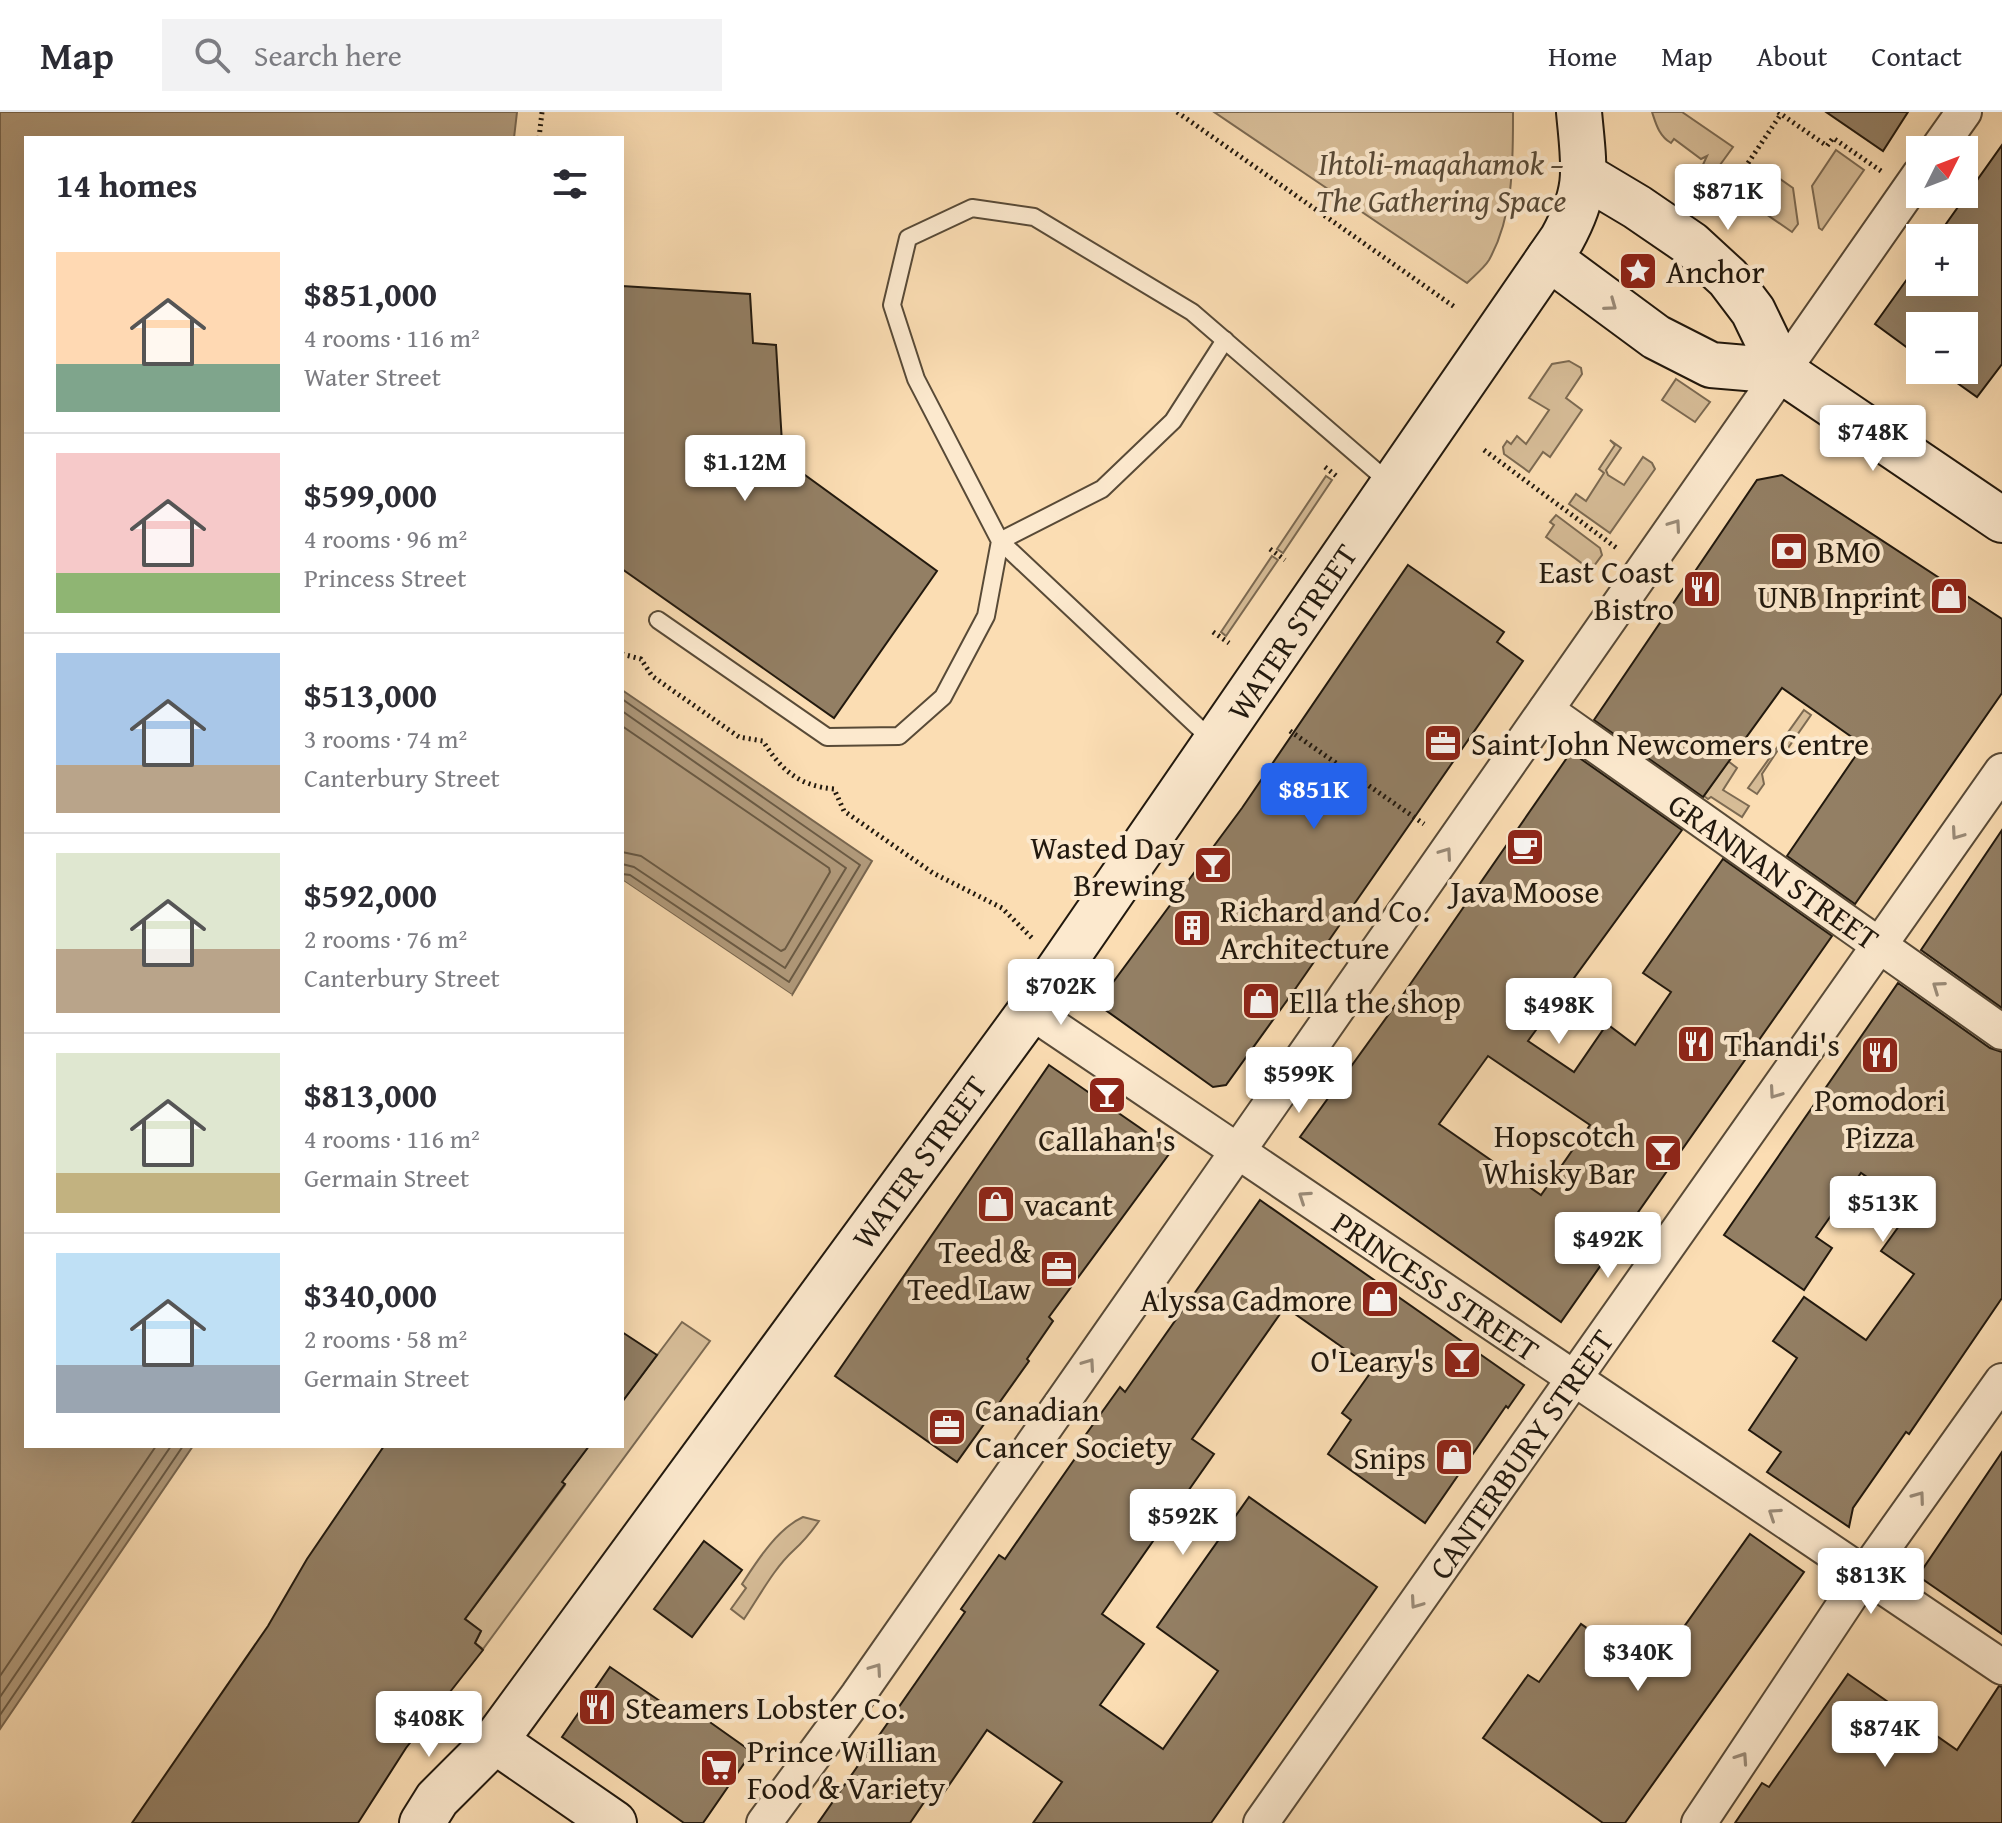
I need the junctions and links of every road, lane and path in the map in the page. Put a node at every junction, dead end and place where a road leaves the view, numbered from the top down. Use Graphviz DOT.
graph roads {
  1 [pos="542,112"];
  2 [pos="1177,112"];
  3 [pos="1579,112"];
  4 [pos="1964,112"];
  5 [pos="1780,113"];
  6 [pos="539,136"];
  7 [pos="1947,136"];
  8 [pos="1881,171"];
  9 [pos="1585,176"];
  10 [pos="1738,178"];
  11 [pos="1713,193"];
  12 [pos="1906,194"];
  13 [pos="1734,207"];
  14 [pos="1549,258"];
  15 [pos="1456,308"];
  16 [pos="1225,340"];
  17 [pos="1782,371"];
  18 [pos="1484,450"];
  19 [pos="1325,467"];
  20 [pos="1340,479"];
  21 [pos="1392,485"];
  22 [pos="2002,520"];
  23 [pos="1000,541"];
  24 [pos="1270,549"];
  25 [pos="1285,560"];
  26 [pos="1644,569"];
  27 [pos="658,620"];
  28 [pos="1213,632"];
  29 [pos="1229,643"];
  30 [pos="624,655"];
  31 [pos="1546,710"];
  32 [pos="1290,731"];
  33 [pos="1215,743"];
  34 [pos="2002,771"];
  35 [pos="1452,844"];
  36 [pos="1032,938"];
  37 [pos="1879,945"];
  38 [pos="1030,1011"];
  39 [pos="2002,1032"];
  40 [pos="1237,1152"];
  41 [pos="1574,1379"];
  42 [pos="2002,1381"];
  43 [pos="1864,1575"];
  44 [pos="2002,1667"];
  45 [pos="495,1741"];
  46 [pos="422,1823"];
  47 [pos="458,1823"];
  48 [pos="614,1823"];
  49 [pos="764,1823"];
  50 [pos="1261,1823"];
  51 [pos="1699,1823"];
  1 -- 6 [label="path"];
  2 -- 15 [label="path"];
  3 -- 9 [label="main road"];
  4 -- 7 [label="street"];
  5 -- 8 [label="path"];
  5 -- 10 [label="path"];
  9 -- 14 [label="main road, WATER STREET"];
  9 -- 17 [label="main road"];
  10 -- 11 [label="path"];
  10 -- 13 [label="path"];
  12 -- 17 [label="street"];
  14 -- 17 [label="main road, one-way"];
  14 -- 21 [label="main road, WATER STREET"];
  16 -- 21 [label="lane"];
  16 -- 23 [label="lane"];
  16 -- 23 [label="lane"];
  17 -- 22 [label="main road"];
  26 -- 17 [label="street, one-way"];
  18 -- 26 [label="path"];
  19 -- 20 [label="path"];
  21 -- 33 [label="main road, WATER STREET"];
  23 -- 27 [label="lane"];
  23 -- 33 [label="lane"];
  24 -- 25 [label="path"];
  26 -- 31 [label="street"];
  28 -- 29 [label="path"];
  30 -- 36 [label="path"];
  31 -- 35 [label="street"];
  31 -- 37 [label="street, GRANNAN STREET"];
  32 -- 35 [label="path"];
  33 -- 38 [label="main road, WATER STREET"];
  34 -- 37 [label="street, CANTERBURY STREET, one-way"];
  40 -- 35 [label="street, one-way"];
  39 -- 37 [label="street, GRANNAN STREET, one-way"];
  37 -- 41 [label="street, CANTERBURY STREET, one-way"];
  38 -- 40 [label="street, PRINCESS STREET"];
  38 -- 45 [label="main road, WATER STREET"];
  41 -- 40 [label="street, PRINCESS STREET, one-way"];
  49 -- 40 [label="street, one-way"];
  43 -- 41 [label="street, PRINCESS STREET, one-way"];
  41 -- 50 [label="street, CANTERBURY STREET, one-way"];
  43 -- 42 [label="street, one-way"];
  43 -- 44 [label="street, PRINCESS STREET"];
  51 -- 43 [label="street, one-way"];
  45 -- 46 [label="main road, WATER STREET"];
  45 -- 47 [label="main road, WATER STREET"];
  45 -- 48 [label="main road"];
}
